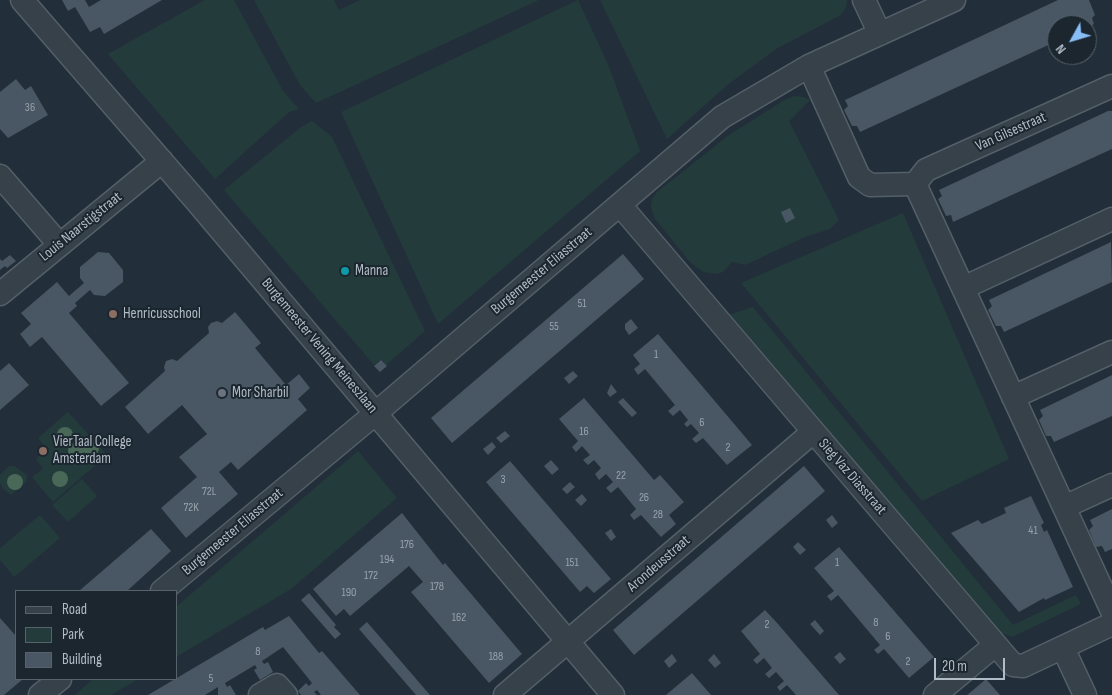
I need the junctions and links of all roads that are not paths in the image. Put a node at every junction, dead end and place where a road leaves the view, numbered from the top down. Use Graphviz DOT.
graph roads {
  1 [pos="22,0"];
  2 [pos="864,0"];
  3 [pos="954,0"];
  4 [pos="880,34"];
  5 [pos="810,66"];
  6 [pos="1112,86"];
  7 [pos="162,161"];
  8 [pos="0,176"];
  9 [pos="915,184"];
  10 [pos="620,205"];
  11 [pos="1112,219"];
  12 [pos="59,244"];
  13 [pos="963,288"];
  14 [pos="0,294"];
  15 [pos="1112,352"];
  16 [pos="1013,396"];
  17 [pos="376,414"];
  18 [pos="813,432"];
  19 [pos="1112,485"];
  20 [pos="1064,507"];
  21 [pos="163,590"];
  22 [pos="1112,611"];
  23 [pos="1112,624"];
  24 [pos="568,641"];
  25 [pos="994,646"];
  26 [pos="1062,648"];
  27 [pos="260,695"];
  28 [pos="286,695"];
  29 [pos="505,695"];
  30 [pos="613,695"];
  31 [pos="935,695"];
  32 [pos="1085,695"];
  1 -- 7 [label="street, Burgemeester Vening Meineszlaan"];
  2 -- 4 [label="street"];
  3 -- 4 [label="street, Burgemeester Eliasstraat"];
  4 -- 5 [label="street, Burgemeester Eliasstraat"];
  5 -- 9 [label="street"];
  5 -- 10 [label="street, Burgemeester Eliasstraat"];
  6 -- 9 [label="street, Van Gilsestraat"];
  7 -- 12 [label="street, Louis Naarstigstraat"];
  7 -- 17 [label="street, Burgemeester Vening Meineszlaan"];
  8 -- 12 [label="street"];
  9 -- 13 [label="street"];
  10 -- 17 [label="street, Burgemeester Eliasstraat"];
  10 -- 18 [label="street, Sieg Vaz Diasstraat"];
  11 -- 13 [label="street"];
  12 -- 14 [label="street, Louis Naarstigstraat"];
  13 -- 16 [label="street"];
  15 -- 16 [label="street"];
  16 -- 20 [label="street"];
  17 -- 21 [label="street, Burgemeester Eliasstraat"];
  17 -- 24 [label="street, Burgemeester Vening Meineszlaan"];
  18 -- 24 [label="street, Arondeusstraat"];
  18 -- 25 [label="street, Sieg Vaz Diasstraat"];
  19 -- 20 [label="street"];
  20 -- 22 [label="street"];
  23 -- 26 [label="street, Sieg Vaz Diasstraat"];
  24 -- 29 [label="street, Arondeusstraat"];
  24 -- 30 [label="street, Burgemeester Vening Meineszlaan"];
  25 -- 26 [label="street, Sieg Vaz Diasstraat"];
  25 -- 31 [label="street"];
  26 -- 32 [label="street"];
  27 -- 28 [label="street"];
}
